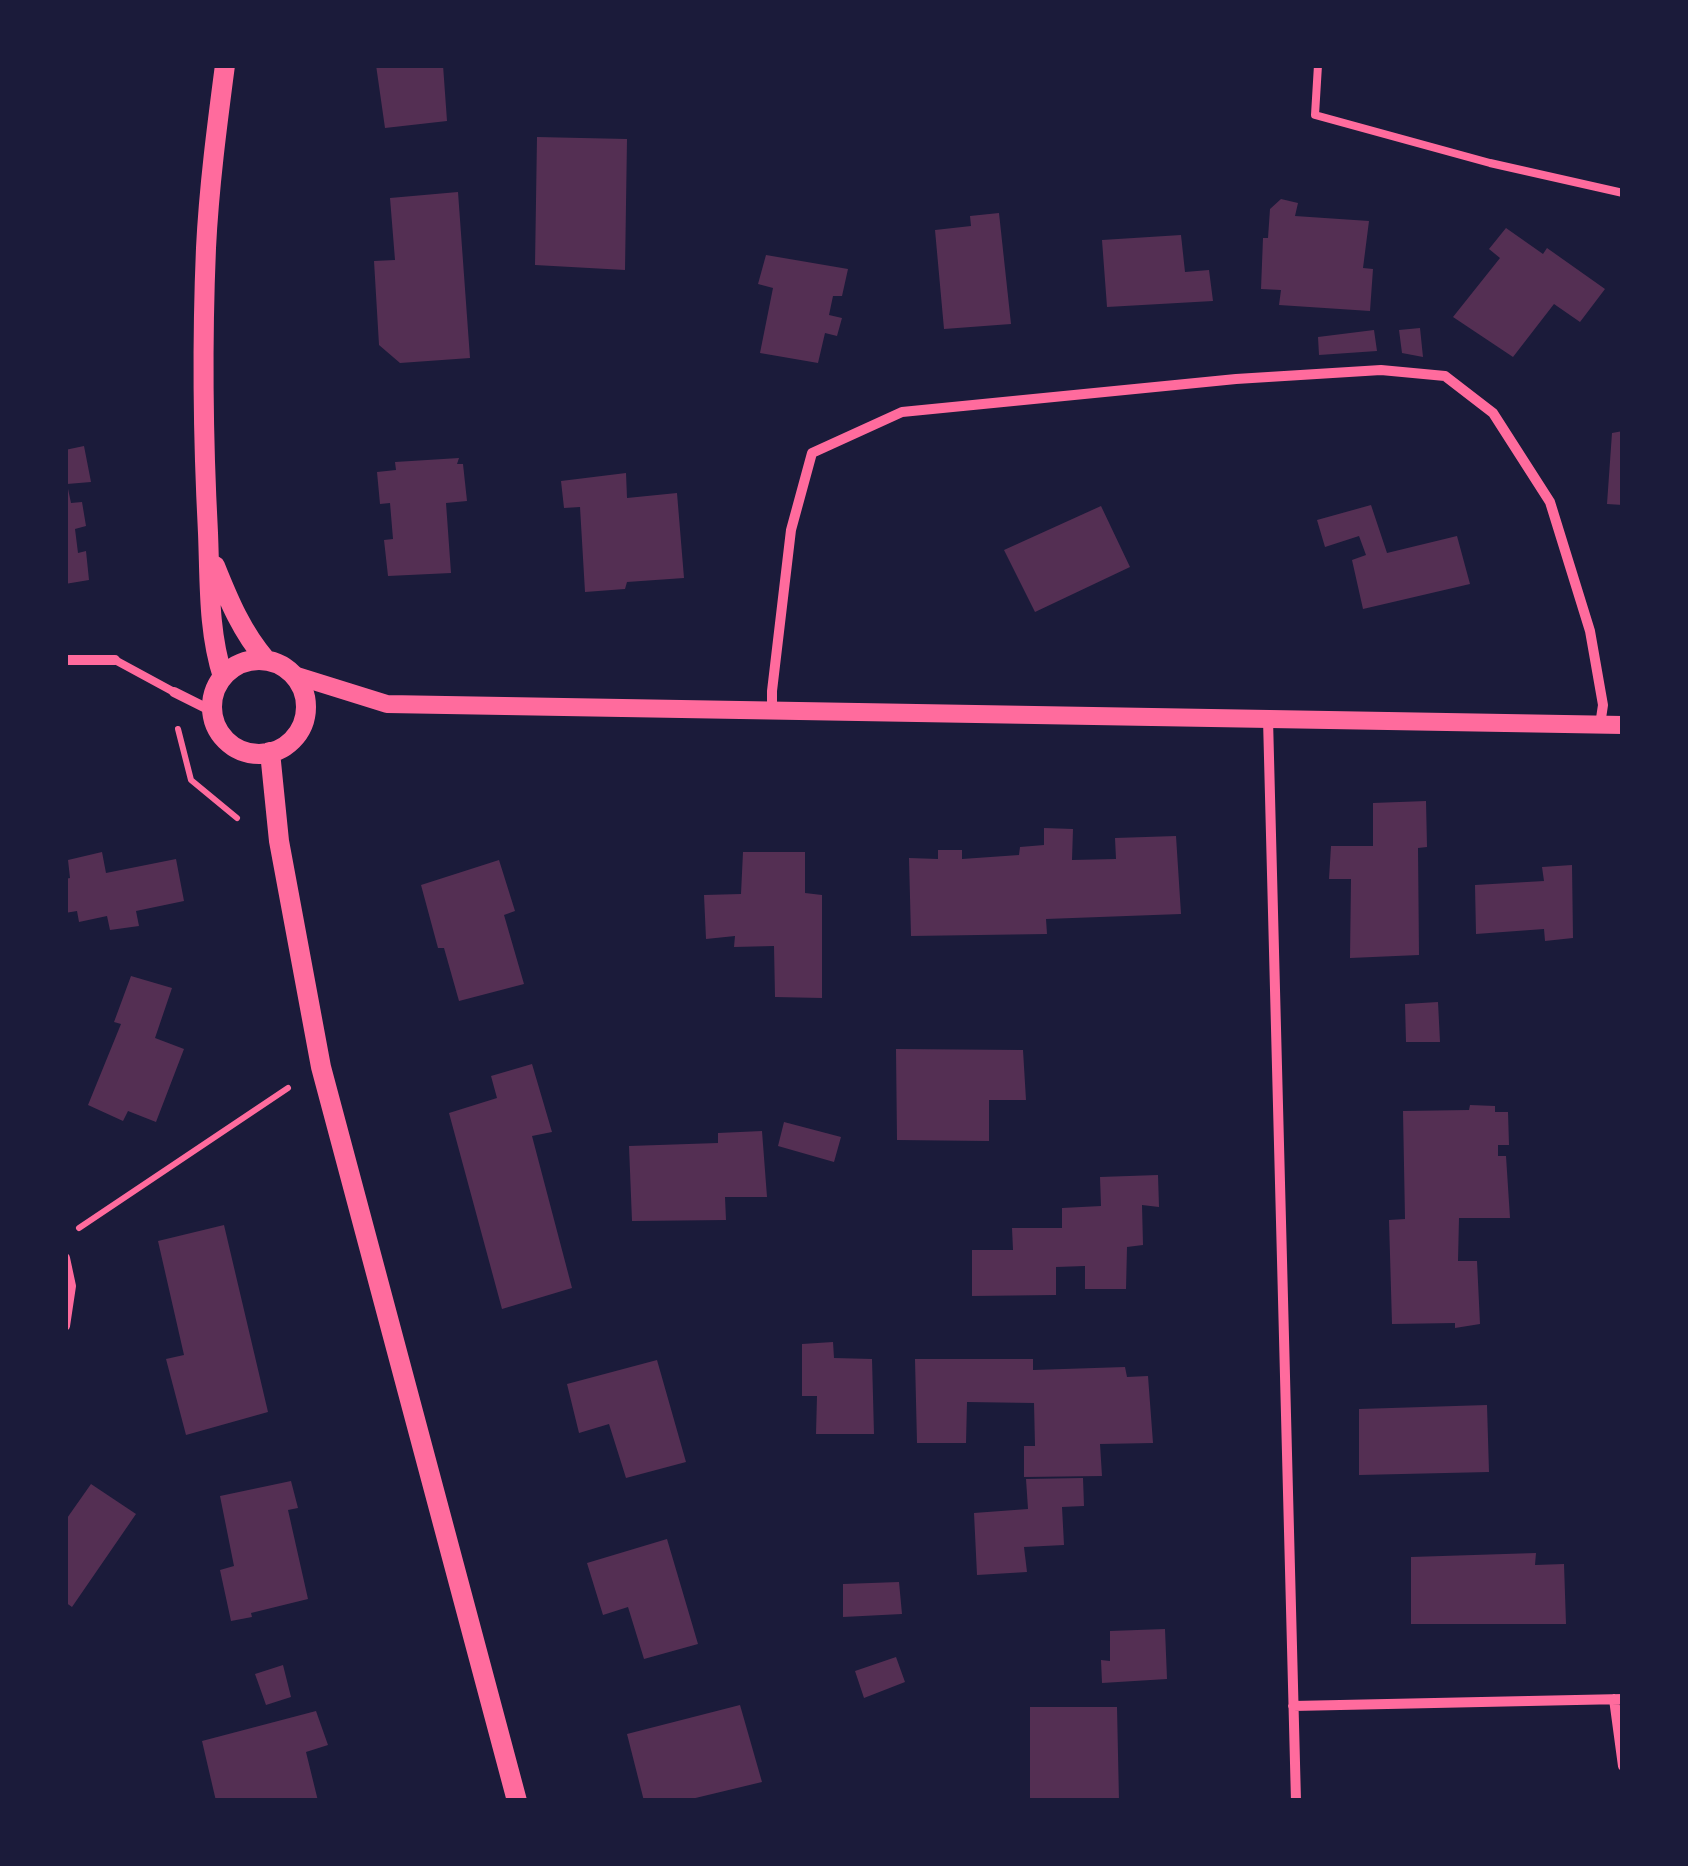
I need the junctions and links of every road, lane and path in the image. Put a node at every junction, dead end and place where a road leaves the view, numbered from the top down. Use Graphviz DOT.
graph roads {
  1 [pos="226,65"];
  2 [pos="1318,65"];
  3 [pos="1623,194"];
  4 [pos="209,550"];
  5 [pos="65,660"];
  6 [pos="115,660"];
  7 [pos="266,660"];
  8 [pos="294,675"];
  9 [pos="223,677"];
  10 [pos="174,692"];
  11 [pos="772,710"];
  12 [pos="212,711"];
  13 [pos="1268,719"];
  14 [pos="1600,725"];
  15 [pos="1623,725"];
  16 [pos="270,752"];
  17 [pos="321,1066"];
  18 [pos="65,1237"];
  19 [pos="65,1258"];
  20 [pos="65,1326"];
  21 [pos="1618,1699"];
  22 [pos="1293,1706"];
  23 [pos="1623,1766"];
  24 [pos="517,1801"];
  25 [pos="1296,1801"];
  1 -- 4 [label="main road"];
  2 -- 3 [label="lane"];
  4 -- 7 [label="main road"];
  4 -- 9 [label="main road"];
  5 -- 6 [label="street"];
  6 -- 10 [label="lane"];
  7 -- 8 [label="main road"];
  7 -- 9 [label="main road"];
  8 -- 11 [label="street"];
  8 -- 16 [label="main road"];
  9 -- 12 [label="main road"];
  10 -- 12 [label="street"];
  11 -- 13 [label="street"];
  11 -- 14 [label="street"];
  12 -- 16 [label="main road"];
  13 -- 14 [label="street"];
  13 -- 22 [label="street"];
  14 -- 15 [label="street"];
  16 -- 17 [label="main road"];
  17 -- 18 [label="path"];
  17 -- 24 [label="main road"];
  19 -- 20 [label="street"];
  21 -- 22 [label="street"];
  21 -- 23 [label="street"];
  22 -- 25 [label="street"];
}
